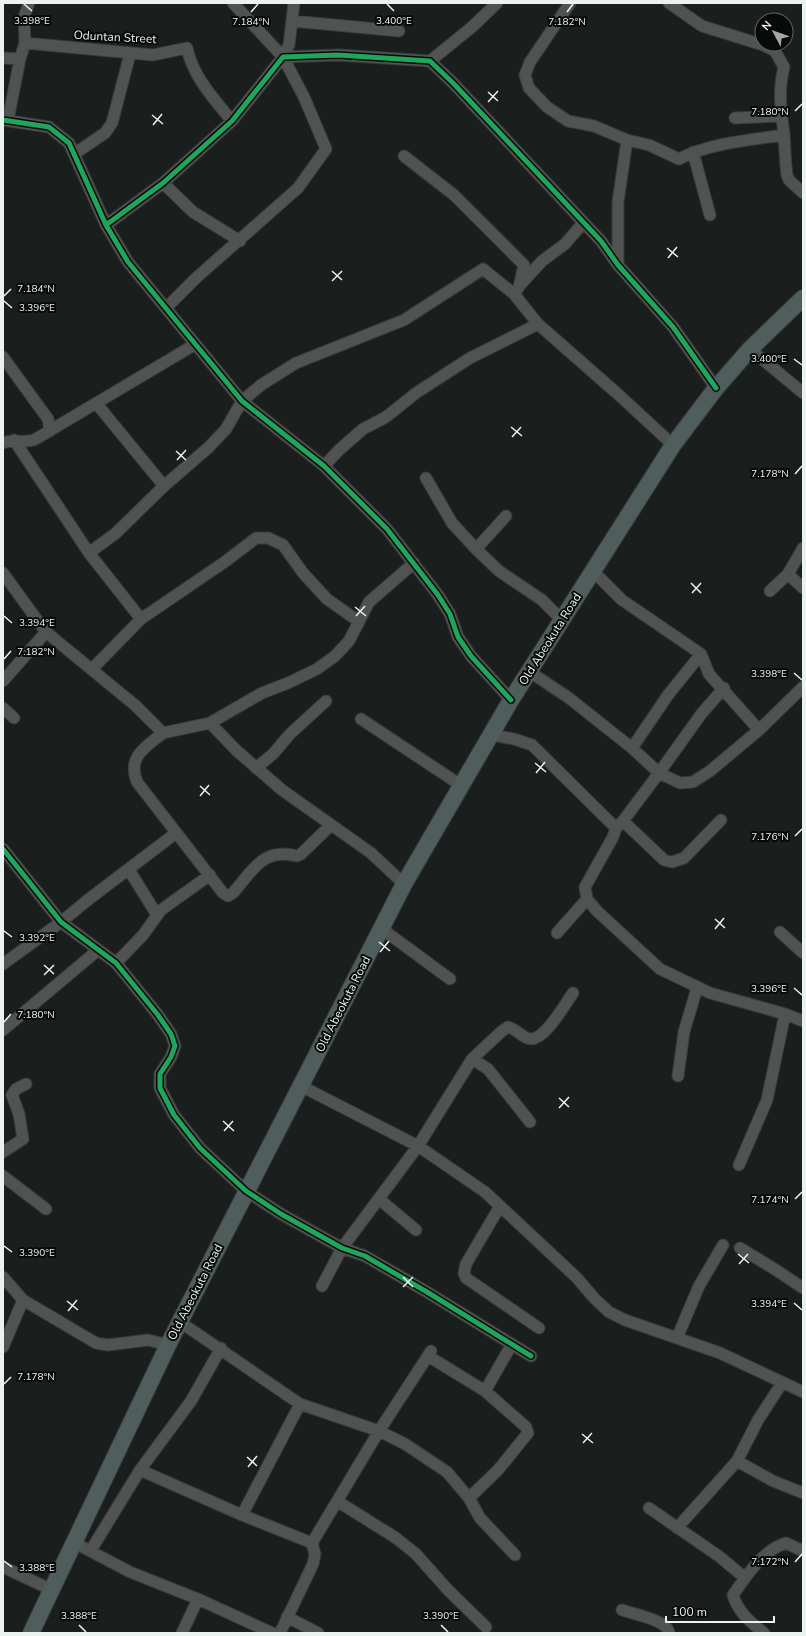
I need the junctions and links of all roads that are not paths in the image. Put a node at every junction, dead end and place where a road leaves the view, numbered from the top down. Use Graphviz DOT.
graph roads {
  1 [pos="29,3"];
  2 [pos="233,3"];
  3 [pos="294,3"];
  4 [pos="497,3"];
  5 [pos="570,3"];
  6 [pos="669,3"];
  7 [pos="292,21"];
  8 [pos="399,31"];
  9 [pos="25,43"];
  10 [pos="130,54"];
  11 [pos="283,57"];
  12 [pos="3,58"];
  13 [pos="20,59"];
  14 [pos="430,61"];
  15 [pos="780,116"];
  16 [pos="735,118"];
  17 [pos="6,120"];
  18 [pos="232,121"];
  19 [pos="784,135"];
  20 [pos="627,140"];
  21 [pos="693,152"];
  22 [pos="74,154"];
  23 [pos="404,156"];
  24 [pos="163,183"];
  25 [pos="803,193"];
  26 [pos="710,215"];
  27 [pos="583,223"];
  28 [pos="106,225"];
  29 [pos="240,241"];
  30 [pos="618,265"];
  31 [pos="516,290"];
  32 [pos="803,298"];
  33 [pos="166,308"];
  34 [pos="538,324"];
  35 [pos="194,345"];
  36 [pos="750,349"];
  37 [pos="3,357"];
  38 [pos="716,388"];
  39 [pos="803,393"];
  40 [pos="242,401"];
  41 [pos="96,403"];
  42 [pos="55,428"];
  43 [pos="8,442"];
  44 [pos="673,445"];
  45 [pos="324,466"];
  46 [pos="426,478"];
  47 [pos="164,486"];
  48 [pos="506,516"];
  49 [pos="803,548"];
  50 [pos="476,549"];
  51 [pos="90,554"];
  52 [pos="414,564"];
  53 [pos="593,571"];
  54 [pos="3,572"];
  55 [pos="788,574"];
  56 [pos="803,588"];
  57 [pos="770,591"];
  58 [pos="141,619"];
  59 [pos="358,621"];
  60 [pos="562,621"];
  61 [pos="46,632"];
  62 [pos="701,654"];
  63 [pos="92,669"];
  64 [pos="530,672"];
  65 [pos="3,681"];
  66 [pos="803,687"];
  67 [pos="724,688"];
  68 [pos="511,700"];
  69 [pos="326,701"];
  70 [pos="3,708"];
  71 [pos="14,718"];
  72 [pos="361,719"];
  73 [pos="210,723"];
  74 [pos="759,730"];
  75 [pos="163,733"];
  76 [pos="492,735"];
  77 [pos="632,748"];
  78 [pos="256,768"];
  79 [pos="659,773"];
  80 [pos="462,786"];
  81 [pos="721,820"];
  82 [pos="619,824"];
  83 [pos="331,825"];
  84 [pos="176,834"];
  85 [pos="3,849"];
  86 [pos="129,870"];
  87 [pos="210,875"];
  88 [pos="404,884"];
  89 [pos="587,899"];
  90 [pos="158,915"];
  91 [pos="61,922"];
  92 [pos="382,929"];
  93 [pos="780,932"];
  94 [pos="557,933"];
  95 [pos="98,950"];
  96 [pos="803,953"];
  97 [pos="116,963"];
  98 [pos="3,964"];
  99 [pos="450,979"];
  100 [pos="697,988"];
  101 [pos="573,993"];
  102 [pos="785,1014"];
  103 [pos="803,1021"];
  104 [pos="3,1030"];
  105 [pos="472,1059"];
  106 [pos="678,1076"];
  107 [pos="26,1084"];
  108 [pos="301,1086"];
  109 [pos="530,1122"];
  110 [pos="418,1146"];
  111 [pos="3,1152"];
  112 [pos="739,1165"];
  113 [pos="3,1176"];
  114 [pos="246,1191"];
  115 [pos="379,1198"];
  116 [pos="500,1206"];
  117 [pos="46,1209"];
  118 [pos="416,1230"];
  119 [pos="723,1245"];
  120 [pos="342,1248"];
  121 [pos="740,1248"];
  122 [pos="3,1277"];
  123 [pos="322,1286"];
  124 [pos="803,1288"];
  125 [pos="23,1300"];
  126 [pos="180,1322"];
  127 [pos="539,1328"];
  128 [pos="677,1338"];
  129 [pos="512,1344"];
  130 [pos="168,1345"];
  131 [pos="3,1347"];
  132 [pos="220,1348"];
  133 [pos="531,1356"];
  134 [pos="782,1383"];
  135 [pos="485,1391"];
  136 [pos="803,1392"];
  137 [pos="300,1404"];
  138 [pos="379,1431"];
  139 [pos="736,1461"];
  140 [pos="140,1470"];
  141 [pos="803,1493"];
  142 [pos="469,1498"];
  143 [pos="337,1500"];
  144 [pos="649,1508"];
  145 [pos="242,1515"];
  146 [pos="677,1528"];
  147 [pos="75,1543"];
  148 [pos="312,1543"];
  149 [pos="91,1550"];
  150 [pos="803,1551"];
  151 [pos="515,1555"];
  152 [pos="3,1567"];
  153 [pos="745,1578"];
  154 [pos="52,1590"];
  155 [pos="198,1599"];
  156 [pos="622,1610"];
  157 [pos="287,1617"];
  158 [pos="486,1626"];
  159 [pos="750,1628"];
  160 [pos="31,1633"];
  161 [pos="182,1633"];
  162 [pos="272,1633"];
  163 [pos="280,1633"];
  164 [pos="318,1633"];
  165 [pos="669,1633"];
  166 [pos="764,1633"];
  1 -- 9 [label="street"];
  2 -- 11 [label="street"];
  3 -- 7 [label="street"];
  4 -- 14 [label="street"];
  5 -- 20 [label="street"];
  6 -- 15 [label="street"];
  7 -- 8 [label="street"];
  7 -- 11 [label="street"];
  9 -- 10 [label="street, Oduntan Street"];
  9 -- 13 [label="street"];
  10 -- 18 [label="street, Oduntan Street"];
  10 -- 22 [label="street"];
  11 -- 14 [label="street"];
  11 -- 18 [label="street"];
  11 -- 29 [label="street"];
  12 -- 13 [label="street"];
  13 -- 17 [label="street"];
  14 -- 27 [label="street"];
  15 -- 16 [label="street"];
  15 -- 19 [label="street"];
  17 -- 22 [label="street"];
  18 -- 24 [label="street"];
  19 -- 21 [label="street"];
  19 -- 25 [label="street"];
  20 -- 21 [label="street"];
  20 -- 30 [label="street"];
  21 -- 26 [label="street"];
  22 -- 28 [label="street"];
  23 -- 31 [label="street"];
  24 -- 28 [label="street"];
  24 -- 29 [label="street"];
  27 -- 30 [label="street"];
  27 -- 31 [label="street"];
  28 -- 33 [label="street"];
  29 -- 33 [label="street"];
  30 -- 38 [label="street"];
  31 -- 34 [label="street"];
  31 -- 40 [label="street"];
  32 -- 36 [label="highway, Old Abeokuta Road"];
  33 -- 35 [label="street"];
  34 -- 44 [label="street"];
  34 -- 45 [label="street"];
  35 -- 40 [label="street"];
  35 -- 41 [label="street"];
  36 -- 38 [label="highway, Old Abeokuta Road"];
  36 -- 39 [label="street"];
  37 -- 42 [label="street"];
  38 -- 44 [label="highway, Old Abeokuta Road"];
  40 -- 45 [label="street"];
  40 -- 47 [label="street"];
  41 -- 42 [label="street"];
  41 -- 47 [label="street"];
  42 -- 43 [label="street"];
  43 -- 51 [label="street"];
  44 -- 53 [label="highway, Old Abeokuta Road"];
  45 -- 52 [label="street"];
  46 -- 50 [label="street"];
  47 -- 51 [label="street"];
  48 -- 50 [label="street"];
  49 -- 55 [label="street"];
  50 -- 60 [label="street"];
  51 -- 58 [label="street"];
  52 -- 59 [label="street"];
  52 -- 68 [label="street"];
  53 -- 60 [label="highway, Old Abeokuta Road"];
  53 -- 62 [label="street"];
  54 -- 61 [label="street"];
  55 -- 56 [label="street"];
  55 -- 57 [label="street"];
  58 -- 59 [label="street"];
  58 -- 63 [label="street"];
  59 -- 73 [label="street"];
  60 -- 64 [label="highway, Old Abeokuta Road"];
  61 -- 63 [label="street"];
  61 -- 65 [label="street"];
  62 -- 67 [label="street"];
  62 -- 77 [label="street"];
  63 -- 75 [label="street"];
  64 -- 68 [label="highway, Old Abeokuta Road"];
  64 -- 77 [label="street"];
  66 -- 74 [label="street"];
  67 -- 74 [label="street"];
  67 -- 79 [label="street"];
  68 -- 76 [label="highway, Old Abeokuta Road"];
  69 -- 78 [label="street"];
  70 -- 71 [label="street"];
  72 -- 80 [label="street"];
  73 -- 75 [label="street"];
  73 -- 78 [label="street"];
  74 -- 79 [label="street"];
  75 -- 84 [label="street"];
  76 -- 80 [label="highway, Old Abeokuta Road"];
  76 -- 82 [label="street"];
  77 -- 79 [label="street"];
  78 -- 83 [label="street"];
  79 -- 82 [label="street"];
  80 -- 88 [label="highway, Old Abeokuta Road"];
  81 -- 82 [label="street"];
  82 -- 89 [label="street"];
  83 -- 87 [label="street"];
  83 -- 88 [label="street"];
  84 -- 86 [label="street"];
  84 -- 87 [label="street"];
  85 -- 91 [label="street"];
  86 -- 90 [label="street"];
  86 -- 91 [label="street"];
  87 -- 90 [label="street"];
  88 -- 92 [label="highway, Old Abeokuta Road"];
  89 -- 94 [label="street"];
  89 -- 100 [label="street"];
  90 -- 97 [label="street"];
  91 -- 95 [label="street"];
  91 -- 98 [label="street"];
  92 -- 99 [label="street"];
  92 -- 108 [label="highway, Old Abeokuta Road"];
  93 -- 96 [label="street"];
  95 -- 97 [label="street"];
  95 -- 104 [label="street"];
  97 -- 114 [label="street"];
  100 -- 102 [label="street"];
  100 -- 106 [label="street"];
  101 -- 105 [label="street"];
  102 -- 103 [label="street"];
  102 -- 112 [label="street"];
  105 -- 109 [label="street"];
  105 -- 110 [label="street"];
  107 -- 111 [label="street"];
  108 -- 110 [label="street"];
  108 -- 114 [label="highway, Old Abeokuta Road"];
  110 -- 115 [label="street"];
  110 -- 116 [label="street"];
  113 -- 117 [label="street"];
  114 -- 120 [label="street"];
  114 -- 126 [label="highway, Old Abeokuta Road"];
  115 -- 118 [label="street"];
  115 -- 120 [label="street"];
  116 -- 127 [label="street"];
  116 -- 128 [label="street"];
  119 -- 128 [label="street"];
  120 -- 123 [label="street"];
  120 -- 129 [label="street"];
  121 -- 124 [label="street"];
  122 -- 125 [label="street"];
  125 -- 130 [label="street"];
  125 -- 131 [label="street"];
  126 -- 130 [label="highway, Old Abeokuta Road"];
  126 -- 132 [label="street"];
  128 -- 134 [label="street"];
  129 -- 133 [label="street"];
  129 -- 135 [label="street"];
  130 -- 147 [label="highway, Old Abeokuta Road"];
  132 -- 137 [label="street"];
  132 -- 140 [label="street"];
  134 -- 136 [label="street"];
  134 -- 139 [label="street"];
  135 -- 138 [label="street"];
  135 -- 142 [label="street"];
  137 -- 138 [label="street"];
  137 -- 145 [label="street"];
  138 -- 142 [label="street"];
  138 -- 143 [label="street"];
  139 -- 141 [label="street"];
  139 -- 146 [label="street"];
  140 -- 145 [label="street"];
  140 -- 149 [label="street"];
  142 -- 151 [label="street"];
  143 -- 148 [label="street"];
  143 -- 158 [label="street"];
  144 -- 146 [label="street"];
  145 -- 148 [label="street"];
  146 -- 153 [label="street"];
  147 -- 149 [label="street"];
  147 -- 154 [label="highway, Old Abeokuta Road"];
  148 -- 157 [label="street"];
  149 -- 155 [label="street"];
  150 -- 153 [label="street"];
  152 -- 154 [label="street"];
  153 -- 159 [label="street"];
  154 -- 160 [label="highway, Old Abeokuta Road"];
  155 -- 161 [label="street"];
  155 -- 162 [label="street"];
  156 -- 165 [label="street"];
  157 -- 163 [label="street"];
  157 -- 164 [label="street"];
  159 -- 166 [label="street"];
}
